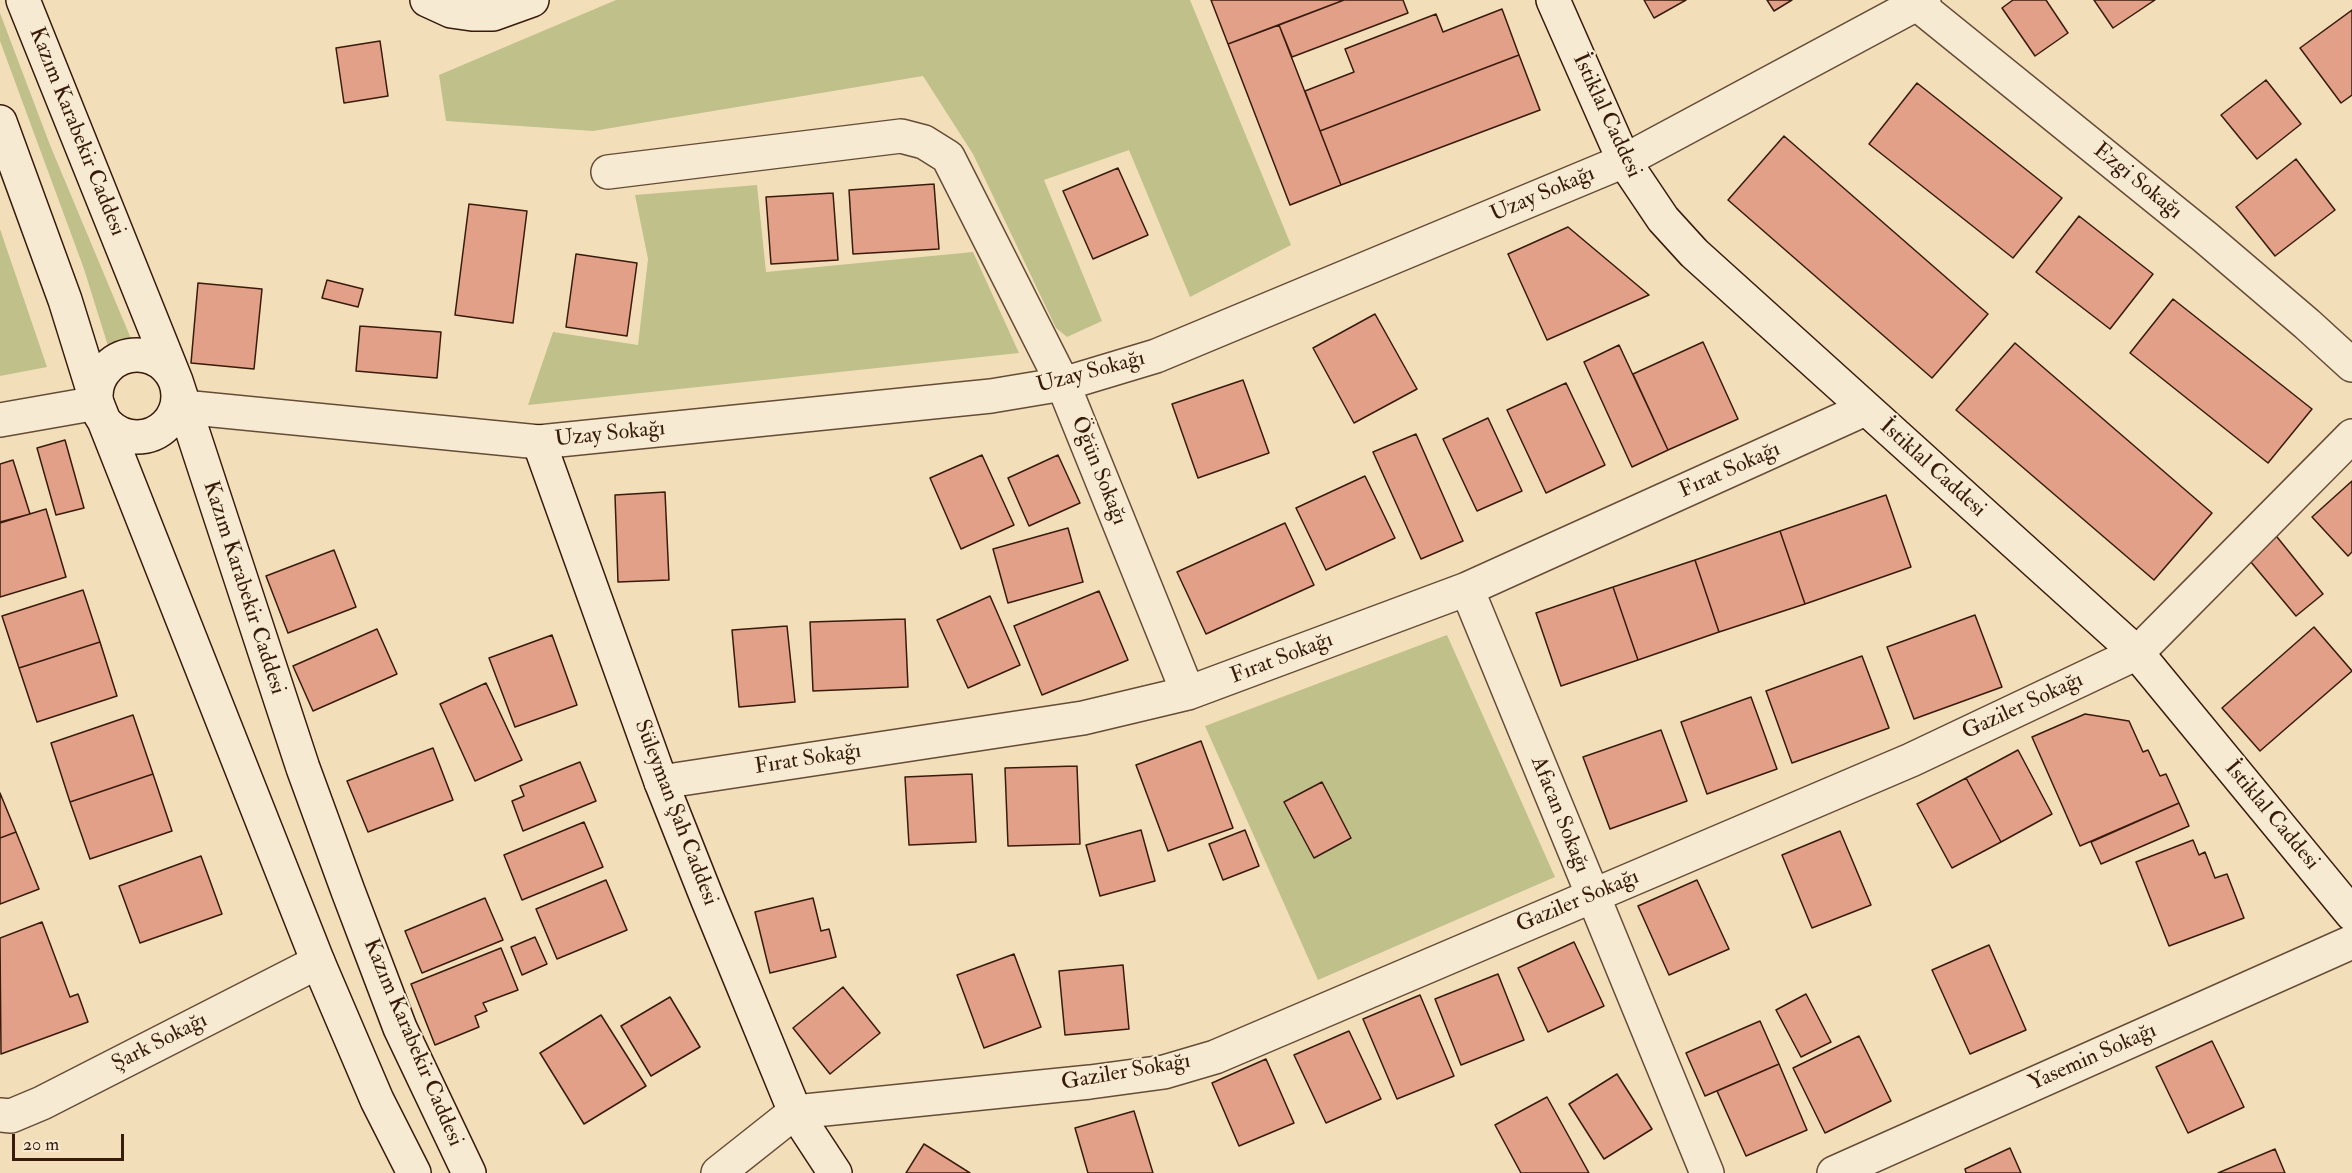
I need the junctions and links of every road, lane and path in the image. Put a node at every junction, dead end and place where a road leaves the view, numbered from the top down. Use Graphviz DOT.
graph roads {
  1 [pos="23,0"];
  2 [pos="532,0"];
  3 [pos="1553,0"];
  4 [pos="1920,2"];
  5 [pos="439,6"];
  6 [pos="0,122"];
  7 [pos="1624,162"];
  8 [pos="608,172"];
  9 [pos="2352,365"];
  10 [pos="1063,384"];
  11 [pos="179,394"];
  12 [pos="97,403"];
  13 [pos="1865,410"];
  14 [pos="0,420"];
  15 [pos="2352,436"];
  16 [pos="540,442"];
  17 [pos="1467,589"];
  18 [pos="2137,653"];
  19 [pos="1188,693"];
  20 [pos="661,782"];
  21 [pos="1592,896"];
  22 [pos="2352,914"];
  23 [pos="2352,942"];
  24 [pos="318,963"];
  25 [pos="795,1112"];
  26 [pos="0,1115"];
  27 [pos="414,1173"];
  28 [pos="469,1173"];
  29 [pos="718,1173"];
  30 [pos="835,1173"];
  31 [pos="1707,1173"];
  32 [pos="1834,1173"];
  1 -- 11 [label="street, Kazım Karabekir Caddesi"];
  2 -- 5 [label="street"];
  3 -- 7 [label="street, İstiklal Caddesi"];
  4 -- 7 [label="street, Uzay Sokağı"];
  4 -- 9 [label="street, Ezgi Sokağı"];
  6 -- 12 [label="street"];
  7 -- 10 [label="street, Uzay Sokağı"];
  7 -- 13 [label="street, İstiklal Caddesi"];
  8 -- 10 [label="street, Öğün Sokağı"];
  10 -- 16 [label="street, Uzay Sokağı"];
  10 -- 19 [label="street, Öğün Sokağı"];
  11 -- 12 [label="street"];
  11 -- 12 [label="street"];
  11 -- 16 [label="street, Uzay Sokağı"];
  11 -- 28 [label="street, Kazım Karabekir Caddesi"];
  12 -- 14 [label="street"];
  12 -- 24 [label="street"];
  13 -- 17 [label="street, Fırat Sokağı"];
  13 -- 18 [label="street, İstiklal Caddesi"];
  15 -- 18 [label="street, Gaziler Sokağı"];
  16 -- 20 [label="street, Süleyman Şah Caddesi"];
  17 -- 19 [label="street, Fırat Sokağı"];
  17 -- 21 [label="street, Afacan Sokağı"];
  18 -- 21 [label="street, Gaziler Sokağı"];
  18 -- 22 [label="street, İstiklal Caddesi"];
  19 -- 20 [label="street, Fırat Sokağı"];
  20 -- 25 [label="street, Süleyman Şah Caddesi"];
  21 -- 25 [label="street, Gaziler Sokağı"];
  21 -- 31 [label="street, Afacan Sokağı"];
  23 -- 32 [label="street, Yasemin Sokağı"];
  24 -- 26 [label="street, Şark Sokağı"];
  24 -- 27 [label="street"];
  25 -- 29 [label="street"];
  25 -- 30 [label="street, Süleyman Şah Caddesi"];
}
